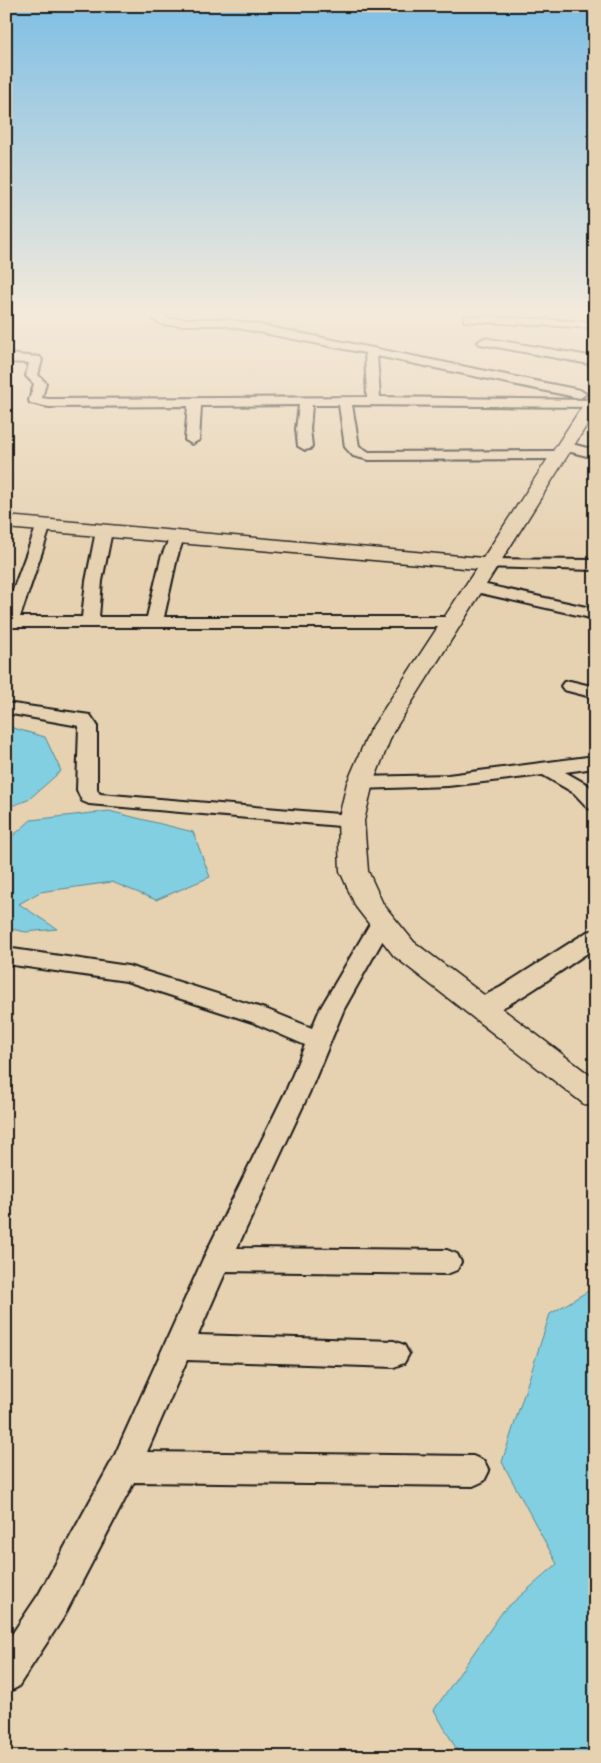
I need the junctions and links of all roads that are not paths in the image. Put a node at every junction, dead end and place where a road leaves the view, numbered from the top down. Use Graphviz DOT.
graph roads {
  1 [pos="36,394"];
  2 [pos="373,394"];
  3 [pos="568,394"];
  4 [pos="594,400"];
  5 [pos="345,401"];
  6 [pos="374,401"];
  7 [pos="306,402"];
  8 [pos="195,403"];
  9 [pos="192,440"];
  10 [pos="305,446"];
  11 [pos="561,451"];
  12 [pos="595,454"];
  13 [pos="6,522"];
  14 [pos="44,525"];
  15 [pos="104,531"];
  16 [pos="176,537"];
  17 [pos="487,564"];
  18 [pos="595,565"];
  19 [pos="473,587"];
  20 [pos="595,614"];
  21 [pos="8,622"];
  22 [pos="90,622"];
  23 [pos="154,622"];
  24 [pos="451,622"];
  25 [pos="570,686"];
  26 [pos="595,693"];
  27 [pos="6,708"];
  28 [pos="595,762"];
  29 [pos="546,769"];
  30 [pos="360,783"];
  31 [pos="595,804"];
  32 [pos="351,821"];
  33 [pos="382,922"];
  34 [pos="595,937"];
  35 [pos="6,956"];
  36 [pos="480,1008"];
  37 [pos="319,1041"];
  38 [pos="595,1096"];
  39 [pos="217,1259"];
  40 [pos="447,1262"];
  41 [pos="176,1347"];
  42 [pos="394,1354"];
  43 [pos="125,1467"];
  44 [pos="473,1472"];
  45 [pos="6,1676"];
  1 -- 8 [label="street"];
  2 -- 6 [label="street"];
  3 -- 4 [label="street"];
  4 -- 6 [label="street"];
  4 -- 11 [label="main road"];
  5 -- 6 [label="street"];
  5 -- 7 [label="street"];
  5 -- 11 [label="street"];
  7 -- 8 [label="street"];
  7 -- 10 [label="street"];
  8 -- 9 [label="street"];
  11 -- 12 [label="street"];
  11 -- 17 [label="main road"];
  13 -- 14 [label="main road"];
  14 -- 15 [label="main road"];
  14 -- 21 [label="street"];
  15 -- 16 [label="main road"];
  15 -- 22 [label="street"];
  16 -- 17 [label="main road"];
  16 -- 23 [label="street"];
  17 -- 18 [label="street"];
  17 -- 19 [label="main road"];
  19 -- 20 [label="street"];
  19 -- 24 [label="main road"];
  21 -- 22 [label="street"];
  22 -- 23 [label="street"];
  23 -- 24 [label="street"];
  24 -- 30 [label="main road"];
  25 -- 26 [label="street"];
  27 -- 32 [label="street"];
  28 -- 29 [label="street"];
  29 -- 30 [label="street"];
  29 -- 31 [label="street"];
  30 -- 32 [label="main road"];
  32 -- 33 [label="main road"];
  33 -- 36 [label="main road"];
  33 -- 37 [label="street"];
  34 -- 36 [label="street"];
  35 -- 37 [label="street"];
  36 -- 38 [label="main road"];
  37 -- 39 [label="street"];
  39 -- 40 [label="street"];
  39 -- 41 [label="street"];
  41 -- 42 [label="street"];
  41 -- 43 [label="street"];
  43 -- 44 [label="street"];
  43 -- 45 [label="street"];
}
